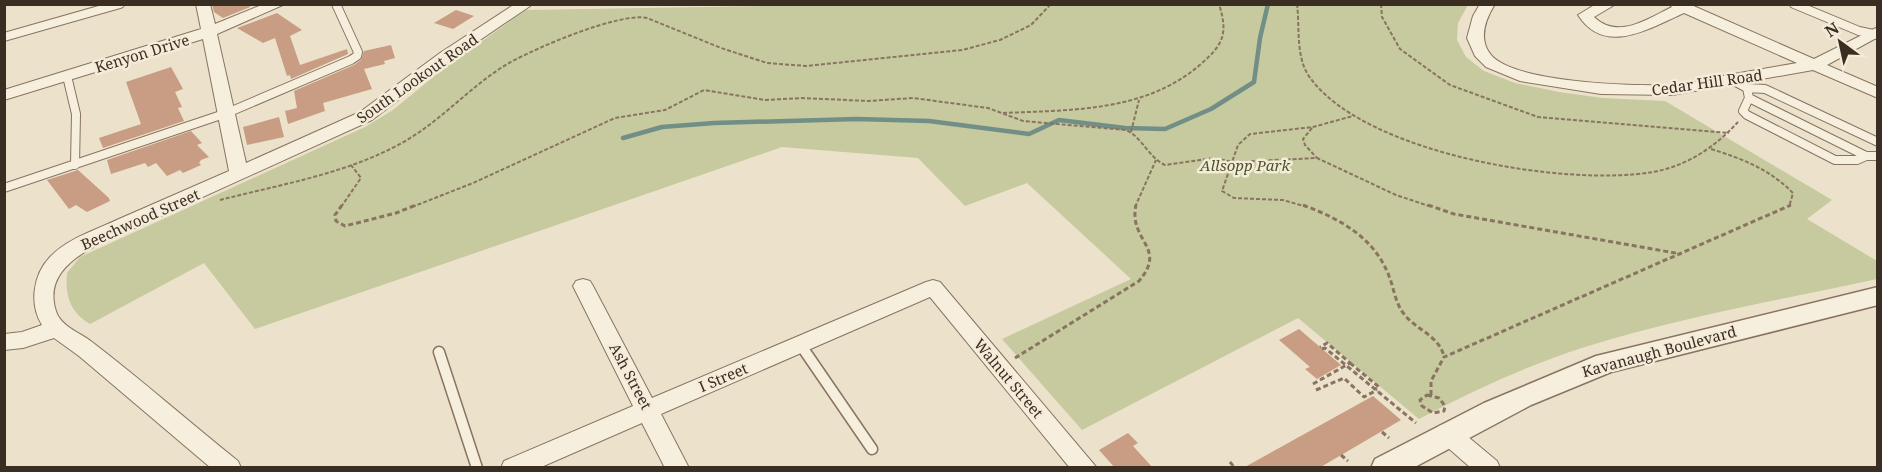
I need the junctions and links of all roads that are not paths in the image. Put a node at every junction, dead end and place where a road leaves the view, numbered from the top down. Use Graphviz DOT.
graph roads {
  1 [pos="120,4"];
  2 [pos="203,4"];
  3 [pos="278,4"];
  4 [pos="336,4"];
  5 [pos="1488,4"];
  6 [pos="1609,4"];
  7 [pos="1794,4"];
  8 [pos="520,6"];
  9 [pos="1679,6"];
  10 [pos="208,32"];
  11 [pos="1876,33"];
  12 [pos="4,37"];
  13 [pos="1814,65"];
  14 [pos="67,76"];
  15 [pos="1740,84"];
  16 [pos="1878,93"];
  17 [pos="4,95"];
  18 [pos="1749,98"];
  19 [pos="227,113"];
  20 [pos="1878,142"];
  21 [pos="1866,156"];
  22 [pos="1878,156"];
  23 [pos="75,165"];
  24 [pos="239,174"];
  25 [pos="4,188"];
  26 [pos="583,286"];
  27 [pos="933,287"];
  28 [pos="1878,296"];
  29 [pos="56,328"];
  30 [pos="4,342"];
  31 [pos="800,344"];
  32 [pos="439,352"];
  33 [pos="648,410"];
  34 [pos="1447,433"];
  35 [pos="872,449"];
  36 [pos="229,468"];
  37 [pos="477,468"];
  38 [pos="513,468"];
  39 [pos="677,468"];
  40 [pos="1085,468"];
  41 [pos="1386,468"];
  42 [pos="1488,468"];
  1 -- 12 [label="lane"];
  2 -- 10 [label="street"];
  3 -- 10 [label="street, Kenyon Drive"];
  4 -- 19 [label="lane"];
  5 -- 15 [label="street, Cedar Hill Road"];
  6 -- 9 [label="street"];
  7 -- 11 [label="lane"];
  8 -- 24 [label="street, South Lookout Road"];
  9 -- 13 [label="street"];
  10 -- 14 [label="street, Kenyon Drive"];
  10 -- 19 [label="street"];
  11 -- 13 [label="street, Cedar Hill Road"];
  13 -- 15 [label="street, Cedar Hill Road"];
  13 -- 16 [label="street"];
  14 -- 17 [label="street, Kenyon Drive"];
  14 -- 23 [label="lane"];
  15 -- 18 [label="lane"];
  15 -- 20 [label="lane"];
  18 -- 21 [label="lane"];
  18 -- 21 [label="lane"];
  19 -- 23 [label="lane"];
  19 -- 24 [label="street"];
  21 -- 22 [label="lane"];
  23 -- 25 [label="lane"];
  24 -- 29 [label="street, Beechwood Street"];
  26 -- 33 [label="street, Ash Street"];
  27 -- 31 [label="street, I Street"];
  27 -- 40 [label="street, Walnut Street"];
  28 -- 34 [label="street, Kavanaugh Boulevard"];
  29 -- 30 [label="street"];
  29 -- 36 [label="street"];
  31 -- 33 [label="street, I Street"];
  31 -- 35 [label="lane"];
  32 -- 37 [label="lane"];
  33 -- 38 [label="street, I Street"];
  33 -- 39 [label="street, Ash Street"];
  34 -- 41 [label="street, Kavanaugh Boulevard"];
  34 -- 42 [label="street"];
}
